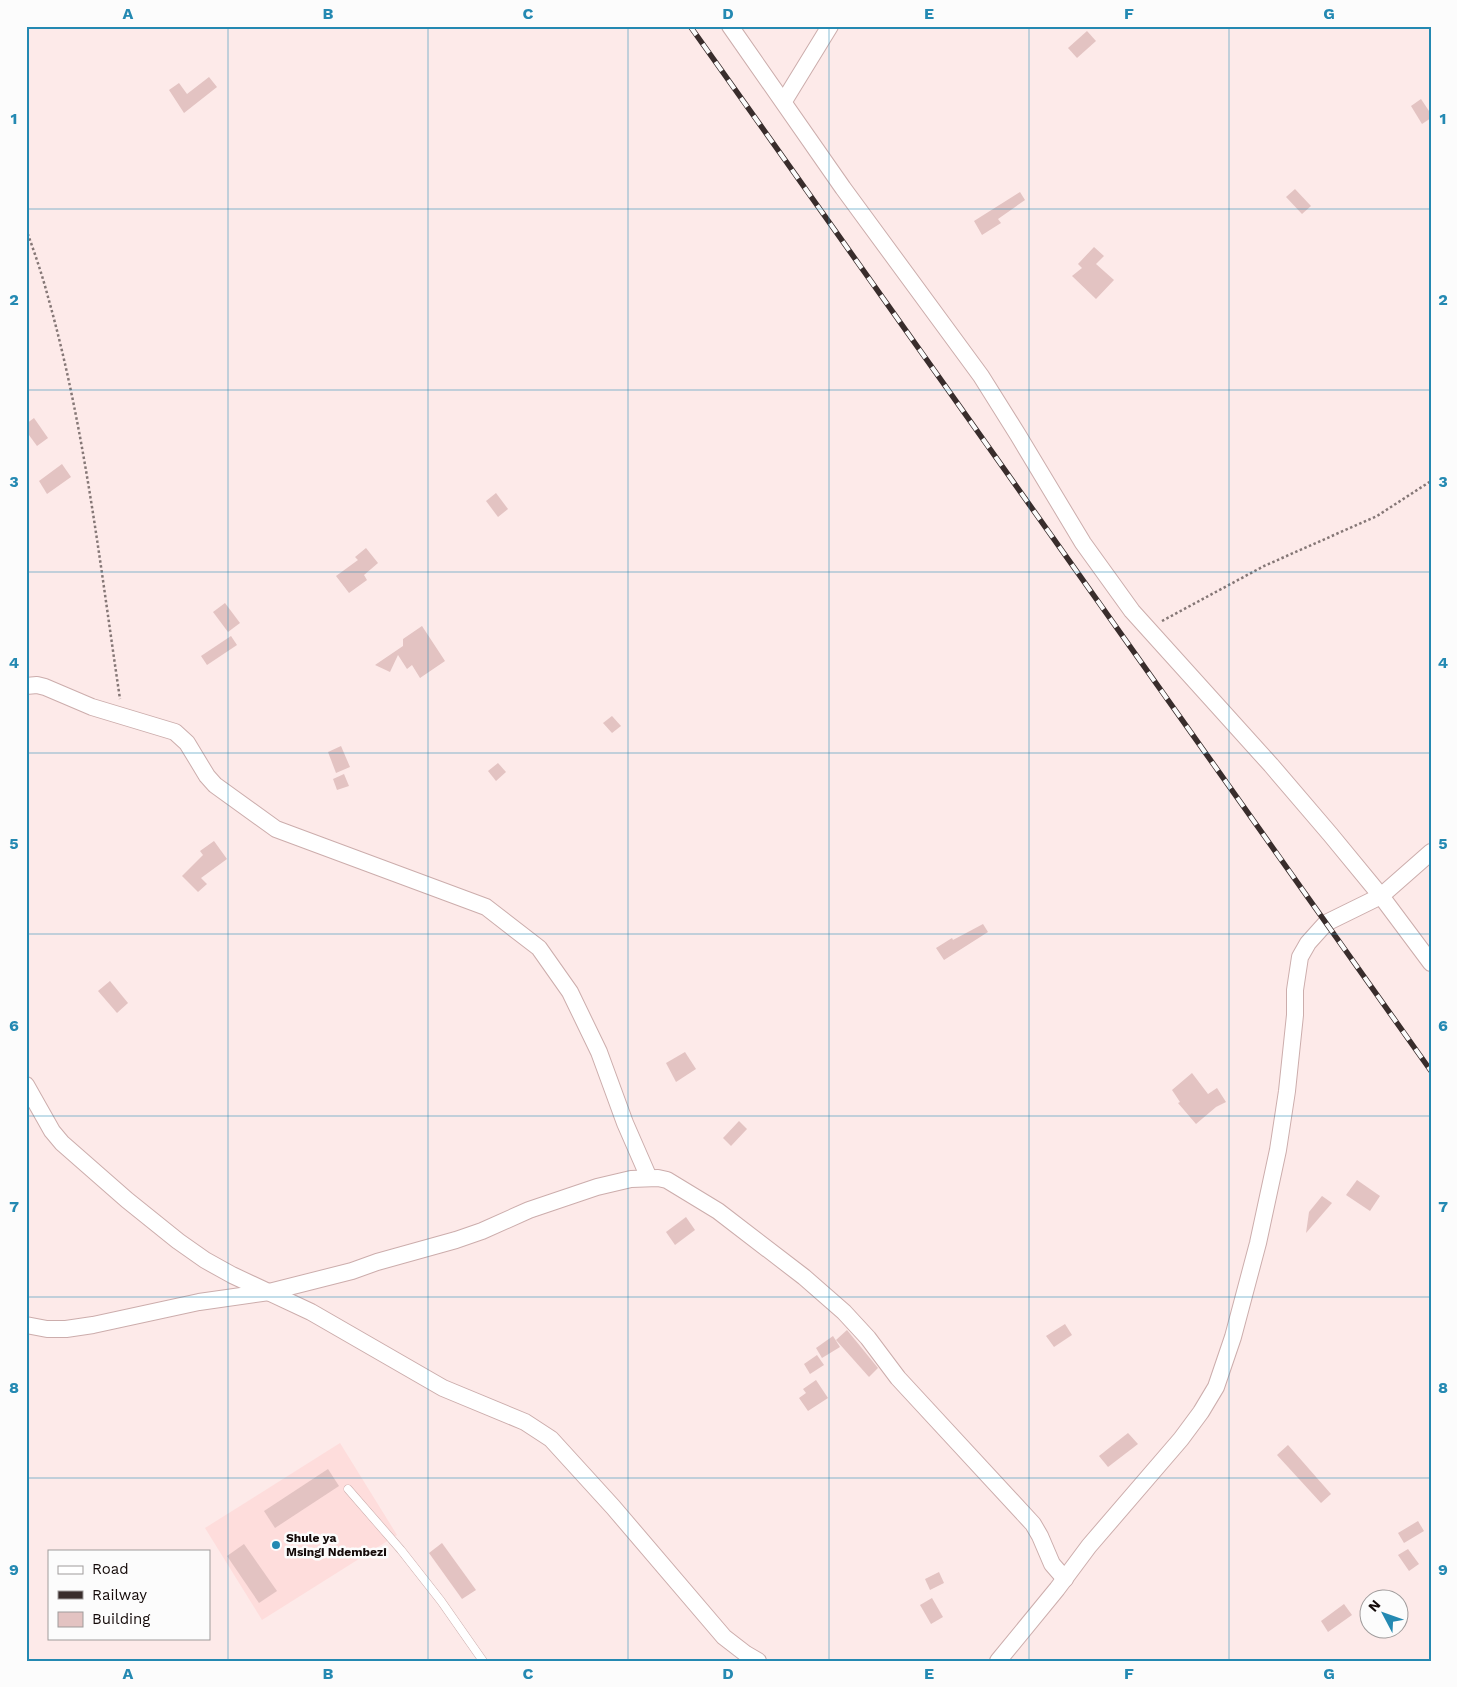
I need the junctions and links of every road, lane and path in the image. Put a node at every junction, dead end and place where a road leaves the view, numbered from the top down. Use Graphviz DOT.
graph roads {
  1 [pos="730,26"];
  2 [pos="830,26"];
  3 [pos="784,101"];
  4 [pos="26,229"];
  5 [pos="1431,481"];
  6 [pos="1148,629"];
  7 [pos="26,686"];
  8 [pos="123,715"];
  9 [pos="1431,852"];
  10 [pos="1381,896"];
  11 [pos="1431,963"];
  12 [pos="26,1085"];
  13 [pos="648,1178"];
  14 [pos="269,1292"];
  15 [pos="26,1325"];
  16 [pos="348,1489"];
  17 [pos="1065,1579"];
  18 [pos="483,1661"];
  19 [pos="758,1661"];
  20 [pos="998,1661"];
  1 -- 3 [label="street"];
  2 -- 3 [label="street"];
  3 -- 6 [label="street"];
  4 -- 8 [label="path"];
  5 -- 6 [label="path"];
  6 -- 10 [label="street"];
  7 -- 8 [label="street"];
  8 -- 13 [label="street"];
  9 -- 10 [label="street"];
  10 -- 11 [label="street"];
  10 -- 17 [label="street"];
  12 -- 14 [label="street"];
  13 -- 14 [label="street"];
  13 -- 17 [label="street"];
  14 -- 15 [label="street"];
  14 -- 19 [label="street"];
  16 -- 18 [label="lane"];
  17 -- 20 [label="street"];
}
